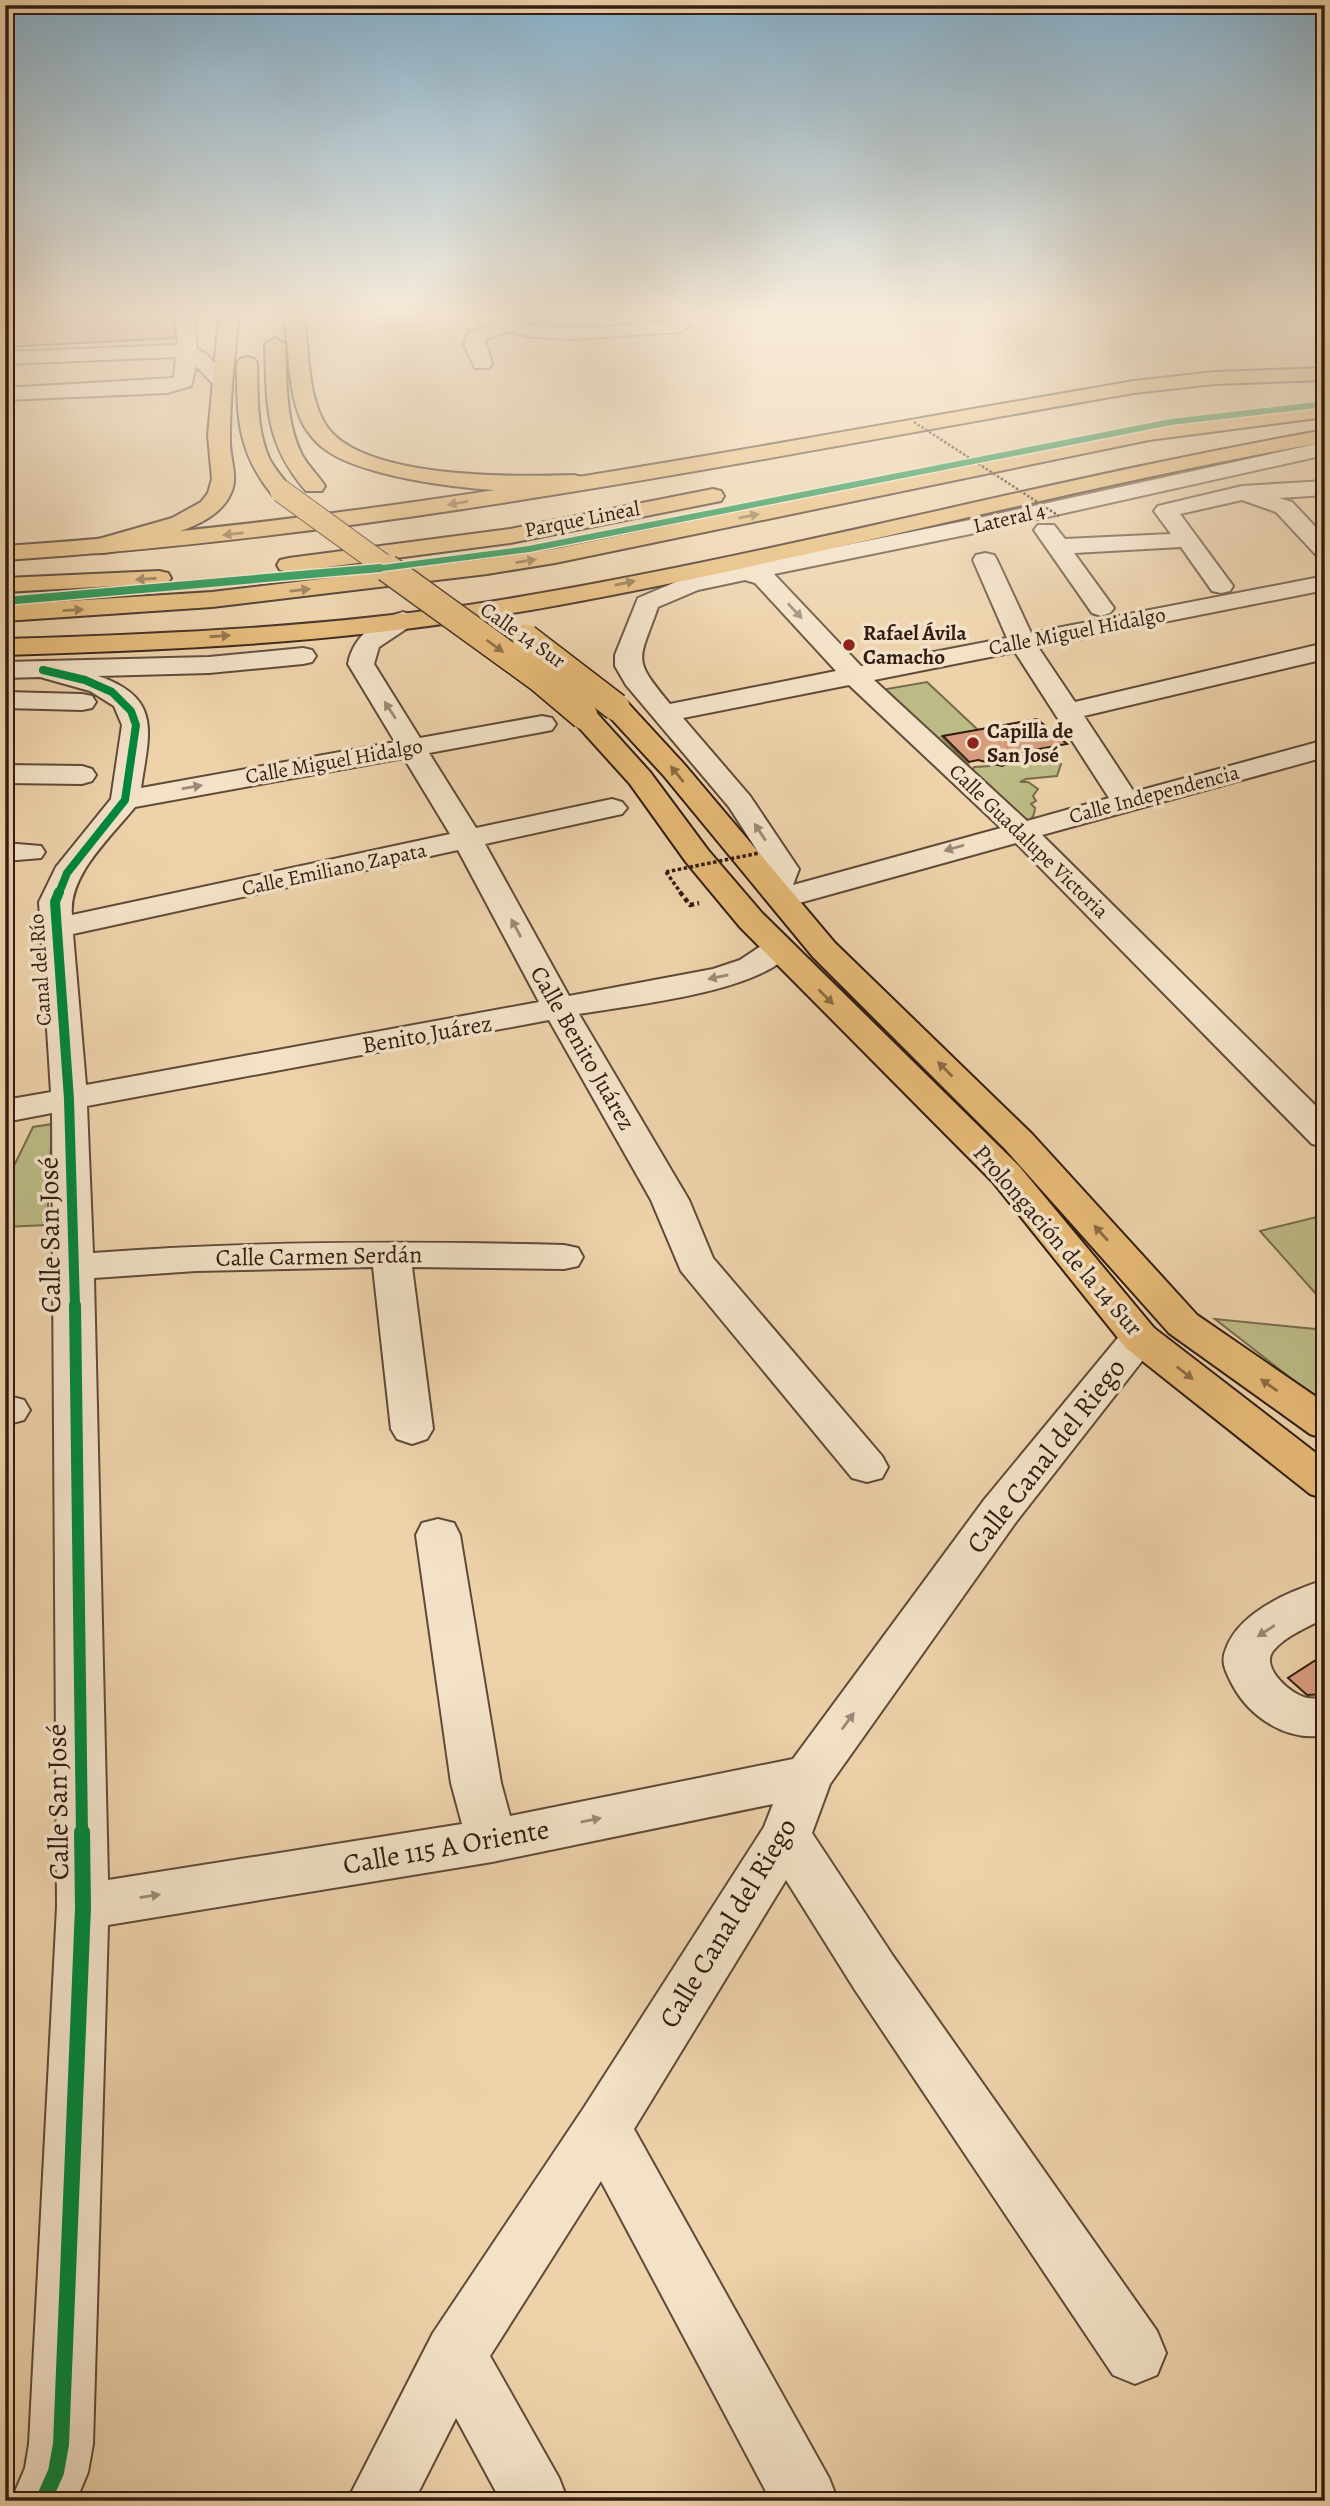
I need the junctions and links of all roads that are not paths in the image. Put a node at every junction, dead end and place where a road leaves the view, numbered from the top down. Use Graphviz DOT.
graph roads {
  1 [pos="219,433"];
  2 [pos="249,433"];
  3 [pos="282,433"];
  4 [pos="323,433"];
  5 [pos="863,433"];
  6 [pos="1027,433"];
  7 [pos="1157,433"];
  8 [pos="1325,436"];
  9 [pos="1325,447"];
  10 [pos="1179,480"];
  11 [pos="574,482"];
  12 [pos="1325,488"];
  13 [pos="1225,497"];
  14 [pos="966,520"];
  15 [pos="1051,522"];
  16 [pos="1185,540"];
  17 [pos="1321,542"];
  18 [pos="1058,547"];
  19 [pos="94,548"];
  20 [pos="5,553"];
  21 [pos="985,560"];
  22 [pos="732,568"];
  23 [pos="1325,583"];
  24 [pos="5,585"];
  25 [pos="1221,586"];
  26 [pos="1101,608"];
  27 [pos="5,613"];
  28 [pos="403,620"];
  29 [pos="1022,642"];
  30 [pos="5,648"];
  31 [pos="1325,651"];
  32 [pos="303,656"];
  33 [pos="5,670"];
  34 [pos="43,670"];
  35 [pos="854,675"];
  36 [pos="5,700"];
  37 [pos="82,702"];
  38 [pos="1068,712"];
  39 [pos="664,713"];
  40 [pos="542,724"];
  41 [pos="414,746"];
  42 [pos="1316,750"];
  43 [pos="5,774"];
  44 [pos="82,775"];
  45 [pos="1325,779"];
  46 [pos="125,800"];
  47 [pos="1127,803"];
  48 [pos="612,808"];
  49 [pos="1020,830"];
  50 [pos="468,840"];
  51 [pos="777,894"];
  52 [pos="56,928"];
  53 [pos="778,949"];
  54 [pos="824,950"];
  55 [pos="560,1010"];
  56 [pos="69,1099"];
  57 [pos="5,1111"];
  58 [pos="1325,1136"];
  59 [pos="391,1253"];
  60 [pos="564,1257"];
  61 [pos="74,1268"];
  62 [pos="1140,1338"];
  63 [pos="1325,1424"];
  64 [pos="412,1429"];
  65 [pos="867,1467"];
  66 [pos="1325,1483"];
  67 [pos="438,1535"];
  68 [pos="1325,1597"];
  69 [pos="1325,1716"];
  70 [pos="808,1776"];
  71 [pos="786,1836"];
  72 [pos="492,1841"];
  73 [pos="83,1907"];
  74 [pos="603,2128"];
  75 [pos="1135,2353"];
  76 [pos="455,2355"];
  77 [pos="43,2501"];
  78 [pos="379,2501"];
  79 [pos="536,2501"];
  80 [pos="806,2501"];
  1 -- 19 [label="main road"];
  2 -- 53 [label="main road, Calle 14 Sur, one-way, bridge"];
  51 -- 3 [label="main road, Calle 14 Sur, one-way, bridge"];
  4 -- 11 [label="main road"];
  5 -- 11 [label="main road"];
  6 -- 24 [label="main road, one-way"];
  27 -- 7 [label="main road, one-way"];
  8 -- 14 [label="main road"];
  9 -- 10 [label="street, Lateral 4"];
  10 -- 13 [label="street"];
  10 -- 14 [label="street, Lateral 4"];
  11 -- 19 [label="main road, one-way"];
  12 -- 13 [label="street"];
  13 -- 16 [label="street"];
  13 -- 17 [label="street"];
  14 -- 22 [label="street, Lateral 4"];
  15 -- 18 [label="street"];
  16 -- 18 [label="street"];
  16 -- 25 [label="street"];
  18 -- 26 [label="street"];
  19 -- 20 [label="main road"];
  21 -- 29 [label="street"];
  28 -- 22 [label="main road, one-way"];
  22 -- 35 [label="street, Calle Guadalupe Victoria, one-way"];
  22 -- 39 [label="street, Lateral 4"];
  23 -- 29 [label="street, Calle Miguel Hidalgo"];
  30 -- 28 [label="main road, one-way"];
  41 -- 28 [label="street, Calle Benito Juárez, one-way"];
  29 -- 35 [label="street, Calle Miguel Hidalgo"];
  29 -- 38 [label="street"];
  31 -- 38 [label="street"];
  32 -- 34 [label="street"];
  33 -- 34 [label="street"];
  34 -- 46 [label="street, Canal del Río"];
  35 -- 39 [label="street, Calle Miguel Hidalgo"];
  35 -- 49 [label="street, Calle Guadalupe Victoria"];
  36 -- 37 [label="street"];
  38 -- 47 [label="street"];
  51 -- 39 [label="street, Lateral 4, one-way"];
  40 -- 41 [label="street, Calle Miguel Hidalgo"];
  46 -- 41 [label="street, Calle Miguel Hidalgo, one-way"];
  41 -- 50 [label="street, Calle Benito Juárez"];
  42 -- 45 [label="street"];
  42 -- 47 [label="street, Calle Independencia"];
  43 -- 44 [label="street"];
  46 -- 52 [label="street, Canal del Río"];
  47 -- 49 [label="street, Calle Independencia"];
  48 -- 50 [label="street, Calle Emiliano Zapata"];
  49 -- 51 [label="street, Calle Independencia, one-way"];
  49 -- 58 [label="street, Calle Guadalupe Victoria"];
  50 -- 52 [label="street, Calle Emiliano Zapata"];
  55 -- 50 [label="street, Calle Benito Juárez, one-way"];
  51 -- 54 [label="main road, Calle 14 Sur"];
  52 -- 56 [label="street, Canal del Río"];
  53 -- 55 [label="street, Benito Juárez, one-way"];
  53 -- 62 [label="main road, Prolongación de la 14 Sur, one-way"];
  63 -- 54 [label="main road, Prolongación de la 14 Sur, one-way"];
  55 -- 56 [label="street, Benito Juárez"];
  55 -- 65 [label="street, Calle Benito Juárez"];
  56 -- 57 [label="street, Benito Juárez"];
  56 -- 61 [label="street, Calle San José"];
  59 -- 60 [label="street, Calle Carmen Serdán"];
  59 -- 61 [label="street, Calle Carmen Serdán"];
  59 -- 64 [label="street"];
  61 -- 73 [label="street, Calle San José"];
  62 -- 66 [label="main road, Prolongación de la 14 Sur, one-way"];
  70 -- 62 [label="street, Calle Canal del Riego, one-way"];
  67 -- 72 [label="street"];
  68 -- 69 [label="street, one-way"];
  70 -- 71 [label="street, Calle Canal del Riego"];
  72 -- 70 [label="street, Calle 115 A Oriente, one-way"];
  71 -- 74 [label="street, Calle Canal del Riego"];
  71 -- 75 [label="street"];
  73 -- 72 [label="street, Calle 115 A Oriente, one-way"];
  73 -- 77 [label="street, Calle San José"];
  74 -- 76 [label="street, Calle Canal del Riego"];
  74 -- 80 [label="street"];
  76 -- 78 [label="street, Calle Canal del Riego"];
  76 -- 79 [label="street"];
}
